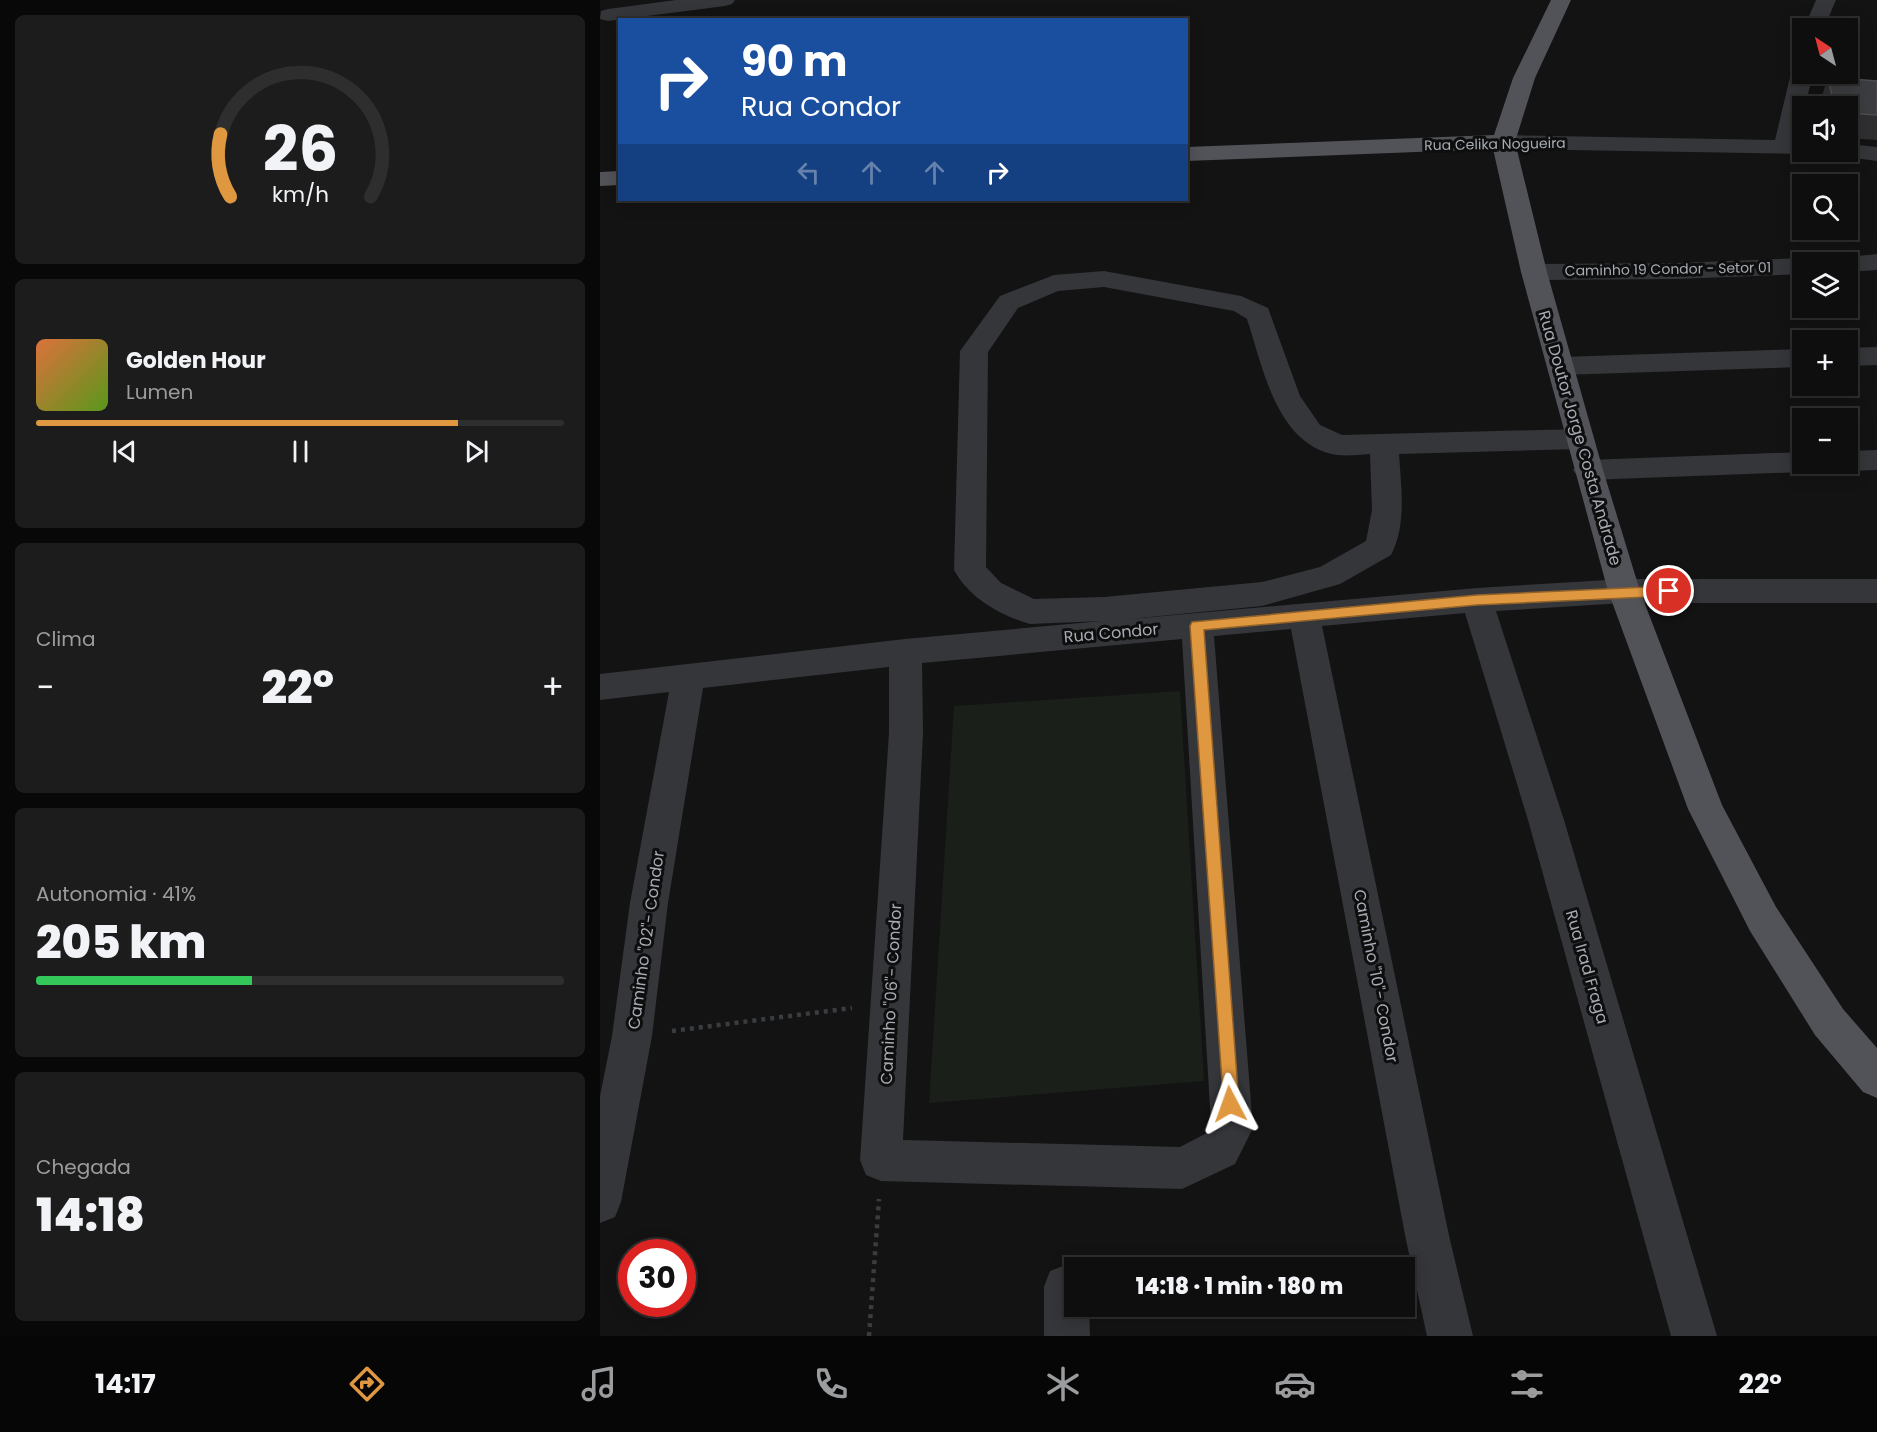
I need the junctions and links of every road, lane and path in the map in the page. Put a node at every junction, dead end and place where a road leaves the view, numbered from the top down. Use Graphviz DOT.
graph roads {
  1 [pos="626,0"];
  2 [pos="725,0"];
  3 [pos="1561,0"];
  4 [pos="1826,0"];
  5 [pos="604,18"];
  6 [pos="1818,18"];
  7 [pos="1503,142"];
  8 [pos="1792,146"];
  9 [pos="1858,152"];
  10 [pos="1188,154"];
  11 [pos="1877,154"];
  12 [pos="618,178"];
  13 [pos="600,179"];
  14 [pos="1877,262"];
  15 [pos="1858,263"];
  16 [pos="1792,266"];
  17 [pos="1534,272"];
  18 [pos="1877,356"];
  19 [pos="1858,357"];
  20 [pos="1792,358"];
  21 [pos="1561,366"];
  22 [pos="1580,439"];
  23 [pos="1384,444"];
  24 [pos="1877,460"];
  25 [pos="1858,461"];
  26 [pos="1792,462"];
  27 [pos="1588,470"];
  28 [pos="1624,591"];
  29 [pos="1875,595"];
  30 [pos="1477,600"];
  31 [pos="1304,615"];
  32 [pos="1197,626"];
  33 [pos="905,652"];
  34 [pos="688,679"];
  35 [pos="600,687"];
  36 [pos="890,1002"];
  37 [pos="632,1036"];
  38 [pos="1877,1078"];
  39 [pos="881,1160"];
  40 [pos="600,1202"];
  41 [pos="1067,1317"];
  42 [pos="869,1336"];
  43 [pos="1067,1336"];
  44 [pos="1450,1336"];
  45 [pos="1694,1336"];
  1 -- 5 [label="street"];
  2 -- 5 [label="street"];
  3 -- 7 [label="main road"];
  4 -- 6 [label="street"];
  7 -- 8 [label="street, Rua Celika Nogueira"];
  7 -- 10 [label="main road, Rua Celika Nogueira"];
  7 -- 17 [label="main road, Rua Doutor Jorge Costa Andrade"];
  9 -- 11 [label="street"];
  12 -- 13 [label="main road"];
  14 -- 15 [label="street"];
  16 -- 17 [label="street, Caminho 19 Condor - Setor 01"];
  17 -- 21 [label="main road, Rua Doutor Jorge Costa Andrade"];
  18 -- 19 [label="street"];
  20 -- 21 [label="street"];
  21 -- 22 [label="main road, Rua Doutor Jorge Costa Andrade"];
  22 -- 23 [label="street"];
  22 -- 27 [label="main road, Rua Doutor Jorge Costa Andrade"];
  23 -- 23 [label="street"];
  24 -- 25 [label="street"];
  26 -- 27 [label="street"];
  27 -- 28 [label="main road, Rua Doutor Jorge Costa Andrade"];
  28 -- 29 [label="street, Rua Condor"];
  28 -- 30 [label="street, Rua Condor"];
  28 -- 38 [label="main road, Rua Doutor Jorge Costa Andrade"];
  30 -- 31 [label="street, Rua Condor"];
  30 -- 45 [label="street, Rua Irad Fraga"];
  31 -- 32 [label="street, Rua Condor"];
  31 -- 44 [label="street, Caminho \"10\"- Condor"];
  32 -- 33 [label="street, Rua Condor"];
  32 -- 39 [label="street"];
  33 -- 34 [label="street, Rua Condor"];
  33 -- 36 [label="street, Caminho \"06\"- Condor"];
  34 -- 35 [label="street, Rua Condor"];
  34 -- 37 [label="street, Caminho \"02\"- Condor"];
  36 -- 37 [label="path"];
  36 -- 39 [label="street, Caminho \"06\"- Condor"];
  37 -- 40 [label="street, Caminho \"02\"- Condor"];
  39 -- 42 [label="path"];
  41 -- 43 [label="street"];
}
